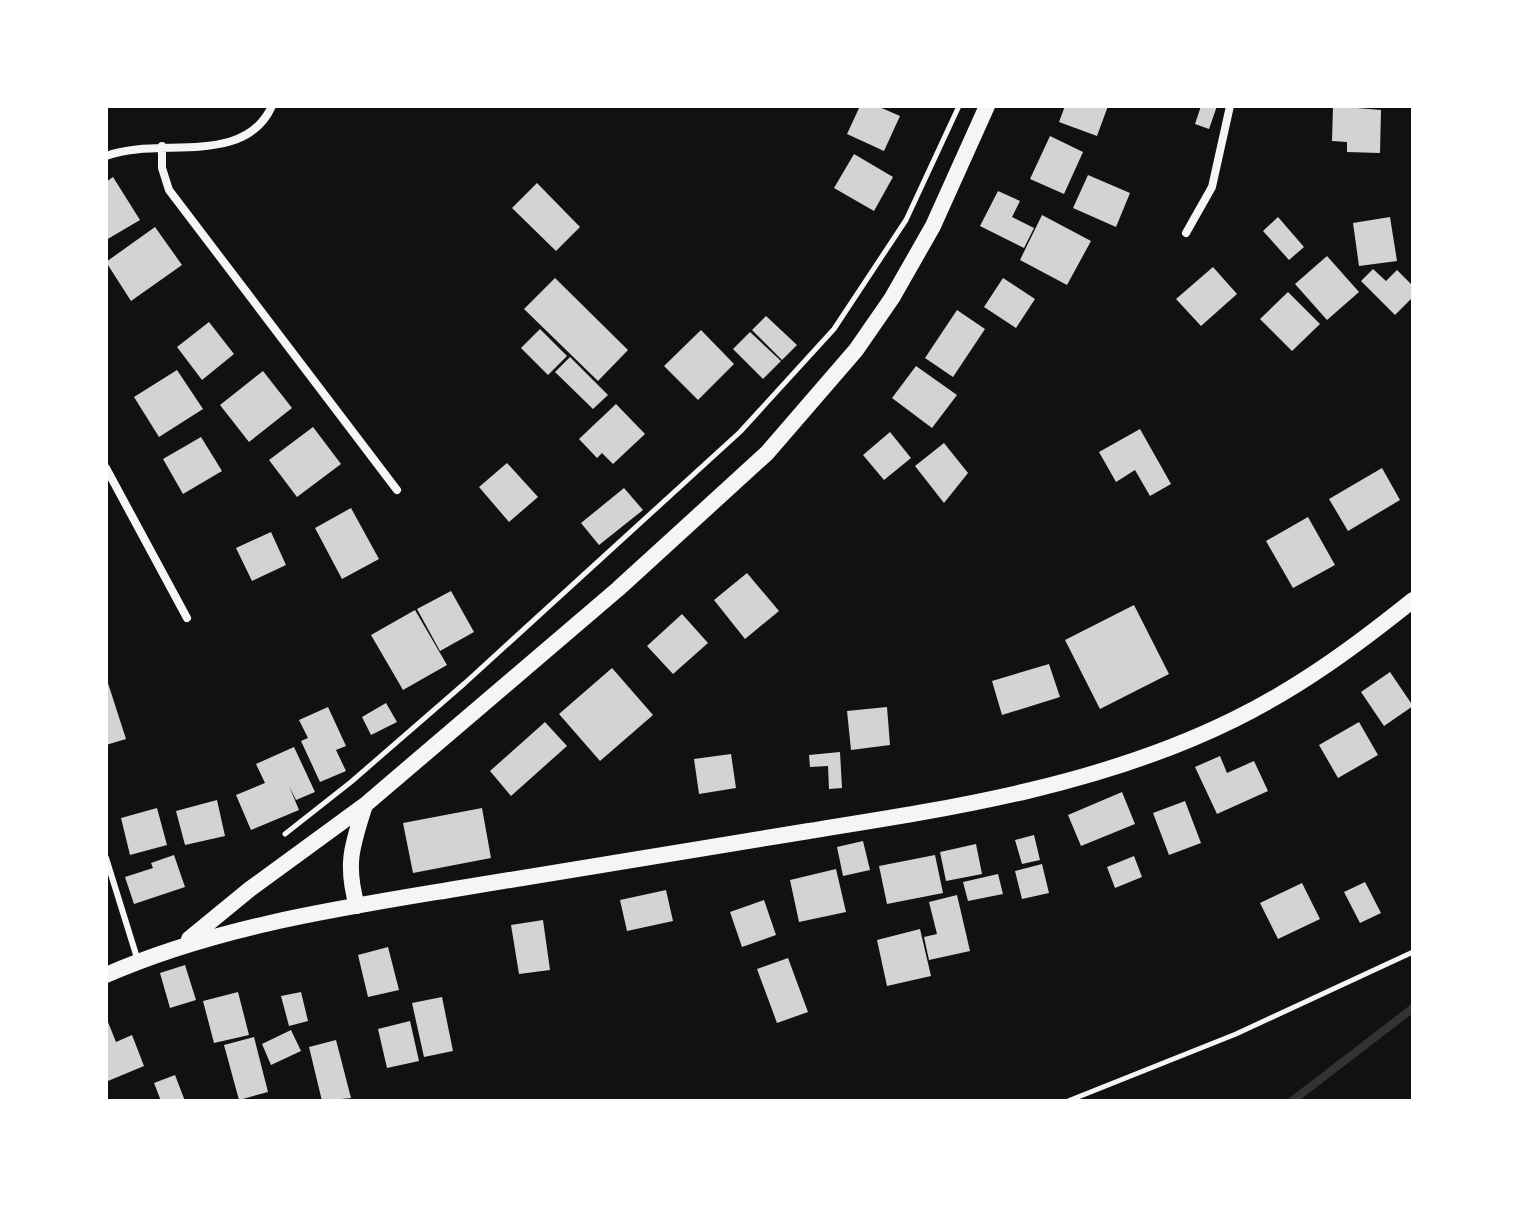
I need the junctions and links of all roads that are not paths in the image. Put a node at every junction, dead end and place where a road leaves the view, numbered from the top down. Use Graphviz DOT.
graph roads {
  1 [pos="272,106"];
  2 [pos="987,106"];
  3 [pos="1230,106"];
  4 [pos="162,146"];
  5 [pos="106,156"];
  6 [pos="1186,233"];
  7 [pos="106,468"];
  8 [pos="397,490"];
  9 [pos="1413,600"];
  10 [pos="187,618"];
  11 [pos="365,805"];
  12 [pos="106,858"];
  13 [pos="357,906"];
  14 [pos="181,945"];
  15 [pos="138,961"];
  16 [pos="106,975"];
  1 -- 4 [label="street"];
  2 -- 11 [label="main road"];
  3 -- 6 [label="street"];
  4 -- 5 [label="street"];
  4 -- 8 [label="street"];
  7 -- 10 [label="street"];
  9 -- 13 [label="main road"];
  11 -- 13 [label="main road"];
  11 -- 14 [label="main road"];
  12 -- 15 [label="lane"];
  13 -- 14 [label="main road"];
  14 -- 15 [label="main road"];
  15 -- 16 [label="main road"];
}
